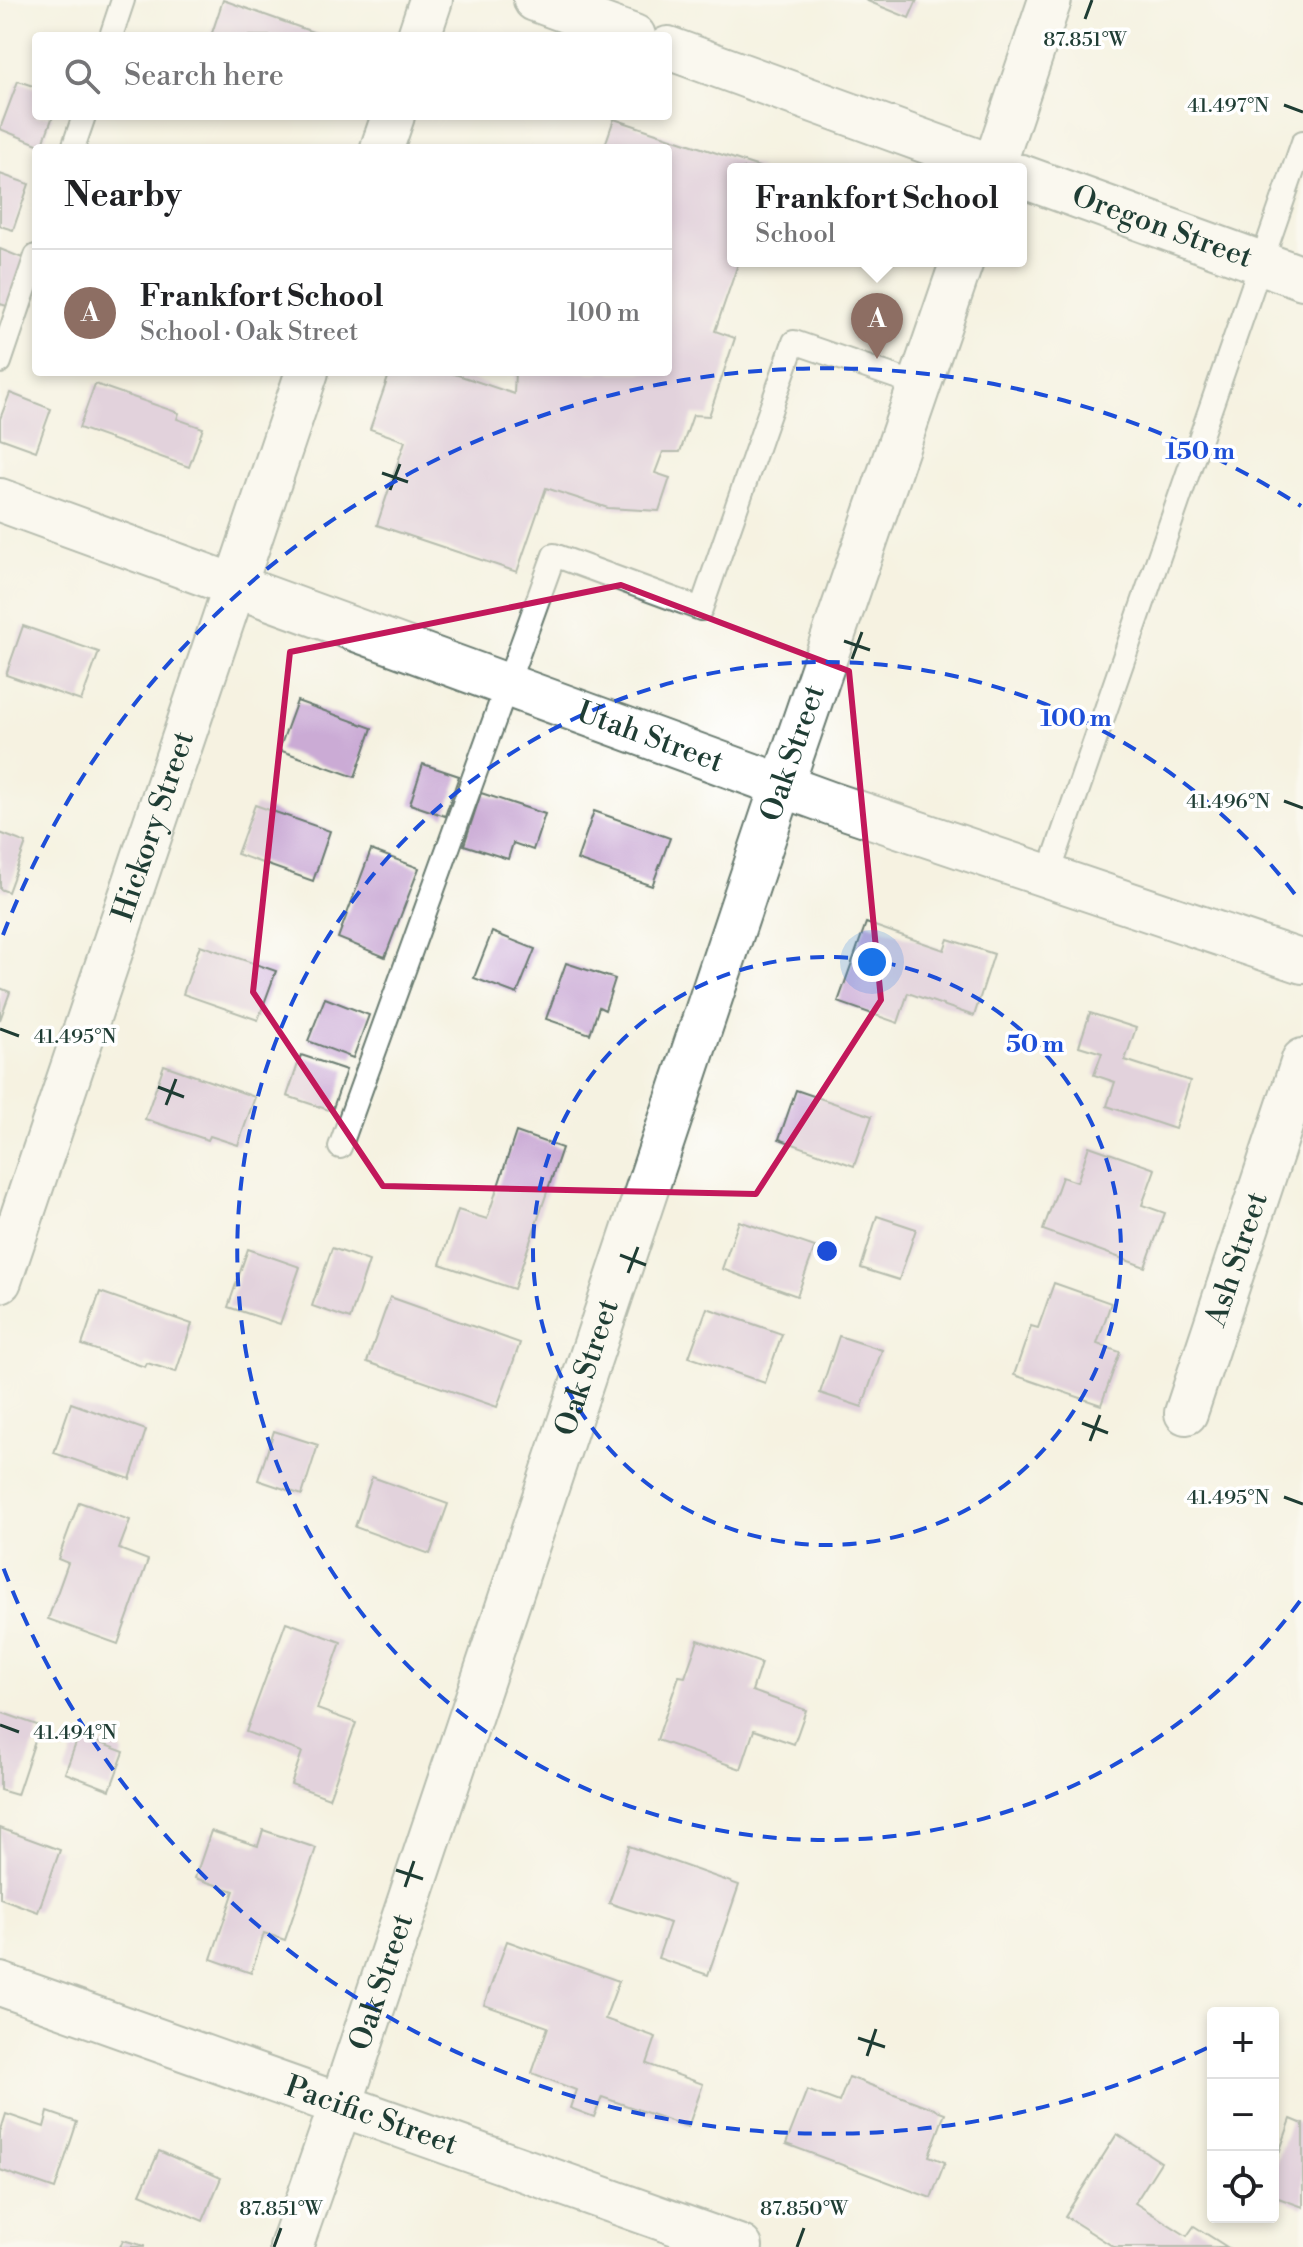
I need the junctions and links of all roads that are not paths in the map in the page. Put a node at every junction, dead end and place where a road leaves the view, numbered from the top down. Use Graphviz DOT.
graph roads {
  1 [pos="123,0"];
  2 [pos="431,0"];
  3 [pos="535,0"];
  4 [pos="1050,0"];
  5 [pos="112,32"];
  6 [pos="420,32"];
  7 [pos="623,32"];
  8 [pos="672,49"];
  9 [pos="83,120"];
  10 [pos="392,120"];
  11 [pos="1303,142"];
  12 [pos="74,144"];
  13 [pos="383,144"];
  14 [pos="983,163"];
  15 [pos="1004,163"];
  16 [pos="1027,179"];
  17 [pos="1262,263"];
  18 [pos="960,267"];
  19 [pos="32,268"];
  20 [pos="1303,278"];
  21 [pos="0,362"];
  22 [pos="306,376"];
  23 [pos="919,385"];
  24 [pos="0,500"];
  25 [pos="237,584"];
  26 [pos="506,683"];
  27 [pos="782,785"];
  28 [pos="1048,876"];
  29 [pos="1303,962"];
  30 [pos="1303,1060"];
  31 [pos="340,1147"];
  32 [pos="0,1281"];
  33 [pos="1186,1413"];
  34 [pos="0,1984"];
  35 [pos="340,2107"];
  36 [pos="291,2247"];
  37 [pos="741,2247"];
  1 -- 5 [label="lane"];
  2 -- 6 [label="street"];
  3 -- 7 [label="street"];
  4 -- 15 [label="street"];
  8 -- 14 [label="street, Oregon Street"];
  9 -- 12 [label="lane"];
  10 -- 13 [label="street"];
  11 -- 17 [label="lane"];
  16 -- 17 [label="street, Oregon Street"];
  17 -- 20 [label="street, Oregon Street"];
  17 -- 28 [label="lane"];
  18 -- 23 [label="street, Oak Street"];
  19 -- 21 [label="lane"];
  22 -- 25 [label="street, Hickory Street"];
  23 -- 26 [label="lane"];
  23 -- 27 [label="street, Oak Street"];
  24 -- 25 [label="street, Utah Street"];
  25 -- 26 [label="street, Utah Street"];
  25 -- 32 [label="street, Hickory Street"];
  26 -- 27 [label="street, Utah Street"];
  26 -- 31 [label="lane"];
  27 -- 28 [label="street, Utah Street"];
  27 -- 35 [label="street, Oak Street"];
  28 -- 29 [label="street, Utah Street"];
  30 -- 33 [label="street, Ash Street"];
  34 -- 35 [label="street, Pacific Street"];
  35 -- 36 [label="street, Oak Street"];
  35 -- 37 [label="street, Pacific Street"];
}
